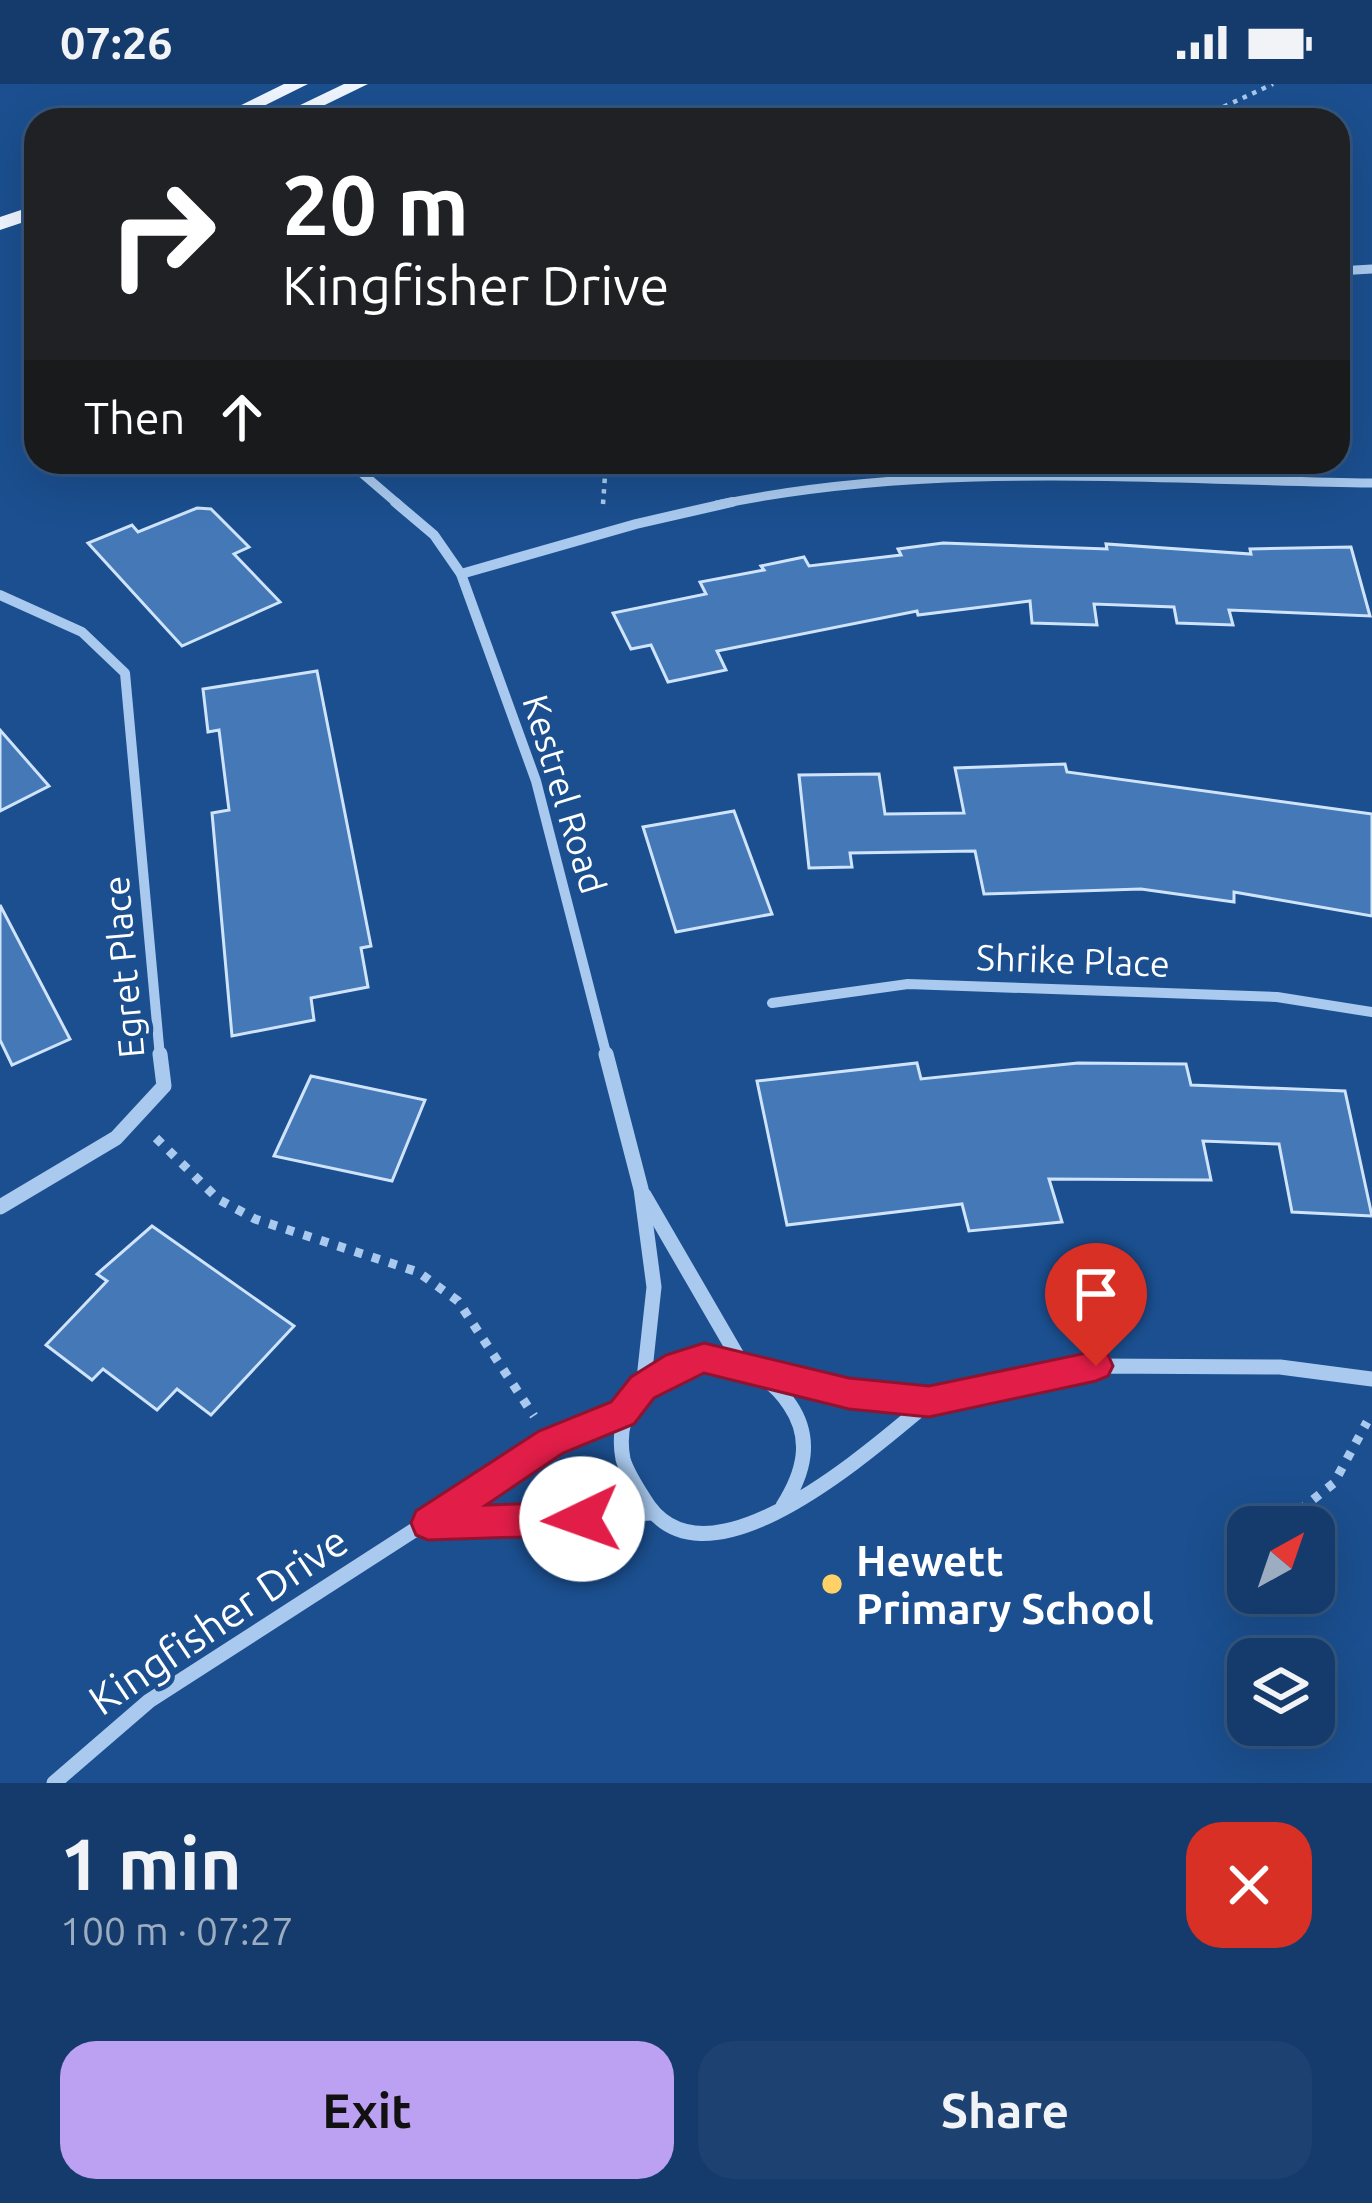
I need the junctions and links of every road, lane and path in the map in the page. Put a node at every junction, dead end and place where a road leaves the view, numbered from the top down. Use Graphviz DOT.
graph roads {
  1 [pos="299,84"];
  2 [pos="359,84"];
  3 [pos="1273,84"];
  4 [pos="246,108"];
  5 [pos="305,108"];
  6 [pos="1221,108"];
  7 [pos="363,474"];
  8 [pos="605,474"];
  9 [pos="1372,484"];
  10 [pos="602,511"];
  11 [pos="461,574"];
  12 [pos="0,595"];
  13 [pos="772,1003"];
  14 [pos="1372,1012"];
  15 [pos="134,1120"];
  16 [pos="640,1189"];
  17 [pos="0,1207"];
  18 [pos="742,1364"];
  19 [pos="771,1377"];
  20 [pos="1372,1379"];
  21 [pos="643,1388"];
  22 [pos="929,1402"];
  23 [pos="622,1413"];
  24 [pos="1367,1422"];
  25 [pos="551,1442"];
  26 [pos="784,1506"];
  27 [pos="1305,1506"];
  28 [pos="652,1513"];
  29 [pos="428,1523"];
  30 [pos="54,1783"];
  1 -- 4 [label="main road"];
  2 -- 5 [label="main road"];
  3 -- 6 [label="path"];
  7 -- 11 [label="street, Kestrel Road"];
  8 -- 10 [label="path"];
  9 -- 11 [label="street"];
  11 -- 16 [label="street, Kestrel Road"];
  12 -- 15 [label="street, Egret Place"];
  13 -- 14 [label="street, Shrike Place"];
  15 -- 17 [label="street, Egret Place"];
  15 -- 25 [label="path"];
  16 -- 18 [label="street, Kestrel Road"];
  16 -- 21 [label="street, Kestrel Road"];
  18 -- 19 [label="street"];
  18 -- 21 [label="street"];
  19 -- 22 [label="street"];
  19 -- 26 [label="street"];
  20 -- 22 [label="street"];
  21 -- 23 [label="street"];
  22 -- 26 [label="street"];
  23 -- 25 [label="street, Kingfisher Drive"];
  23 -- 28 [label="street"];
  24 -- 27 [label="path"];
  25 -- 29 [label="street, Kingfisher Drive"];
  26 -- 28 [label="street"];
  28 -- 29 [label="street"];
  29 -- 30 [label="street, Kingfisher Drive"];
}
